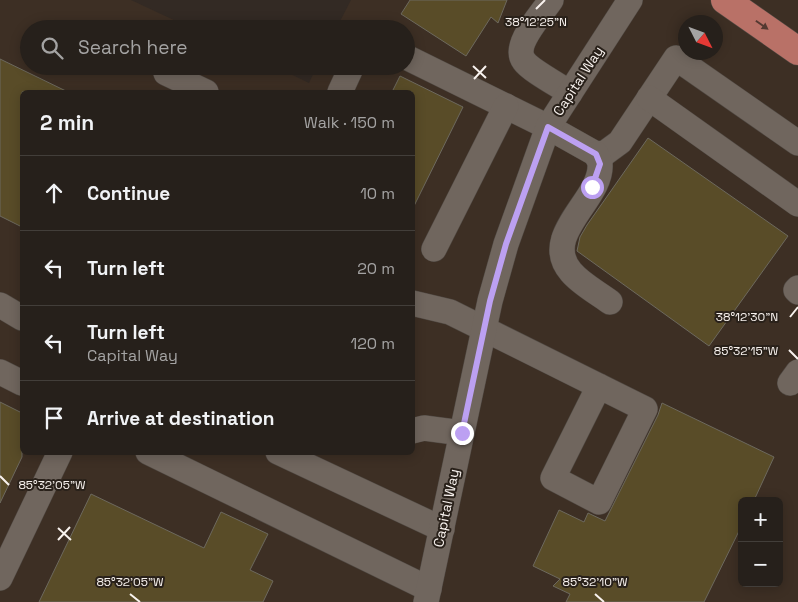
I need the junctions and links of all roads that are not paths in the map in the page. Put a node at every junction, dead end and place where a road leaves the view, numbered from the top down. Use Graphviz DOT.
graph roads {
  1 [pos="552,0"];
  2 [pos="630,0"];
  3 [pos="725,0"];
  4 [pos="798,51"];
  5 [pos="415,60"];
  6 [pos="170,75"];
  7 [pos="348,75"];
  8 [pos="202,90"];
  9 [pos="341,90"];
  10 [pos="570,93"];
  11 [pos="649,98"];
  12 [pos="506,106"];
  13 [pos="548,127"];
  14 [pos="798,143"];
  15 [pos="596,154"];
  16 [pos="798,204"];
  17 [pos="434,249"];
  18 [pos="610,302"];
  19 [pos="415,304"];
  20 [pos="0,305"];
  21 [pos="20,317"];
  22 [pos="484,328"];
  23 [pos="0,372"];
  24 [pos="20,383"];
  25 [pos="600,386"];
  26 [pos="415,430"];
  27 [pos="462,433"];
  28 [pos="59,455"];
  29 [pos="154,455"];
  30 [pos="284,455"];
  31 [pos="442,530"];
  32 [pos="0,578"];
  33 [pos="428,596"];
  1 -- 10 [label="street"];
  2 -- 10 [label="street, Capital Way"];
  3 -- 4 [label="main road, one-way"];
  5 -- 12 [label="street"];
  6 -- 8 [label="street"];
  7 -- 9 [label="street"];
  10 -- 13 [label="street, Capital Way"];
  11 -- 14 [label="street"];
  11 -- 15 [label="street"];
  11 -- 16 [label="street"];
  12 -- 13 [label="street"];
  12 -- 17 [label="street"];
  13 -- 15 [label="street"];
  13 -- 22 [label="street, Capital Way"];
  15 -- 18 [label="street"];
  19 -- 22 [label="street"];
  20 -- 21 [label="street"];
  22 -- 25 [label="street"];
  22 -- 27 [label="street, Capital Way"];
  23 -- 24 [label="street"];
  26 -- 27 [label="street"];
  27 -- 31 [label="street, Capital Way"];
  28 -- 32 [label="street"];
  29 -- 33 [label="street"];
  30 -- 31 [label="street"];
  31 -- 33 [label="street, Capital Way"];
}
